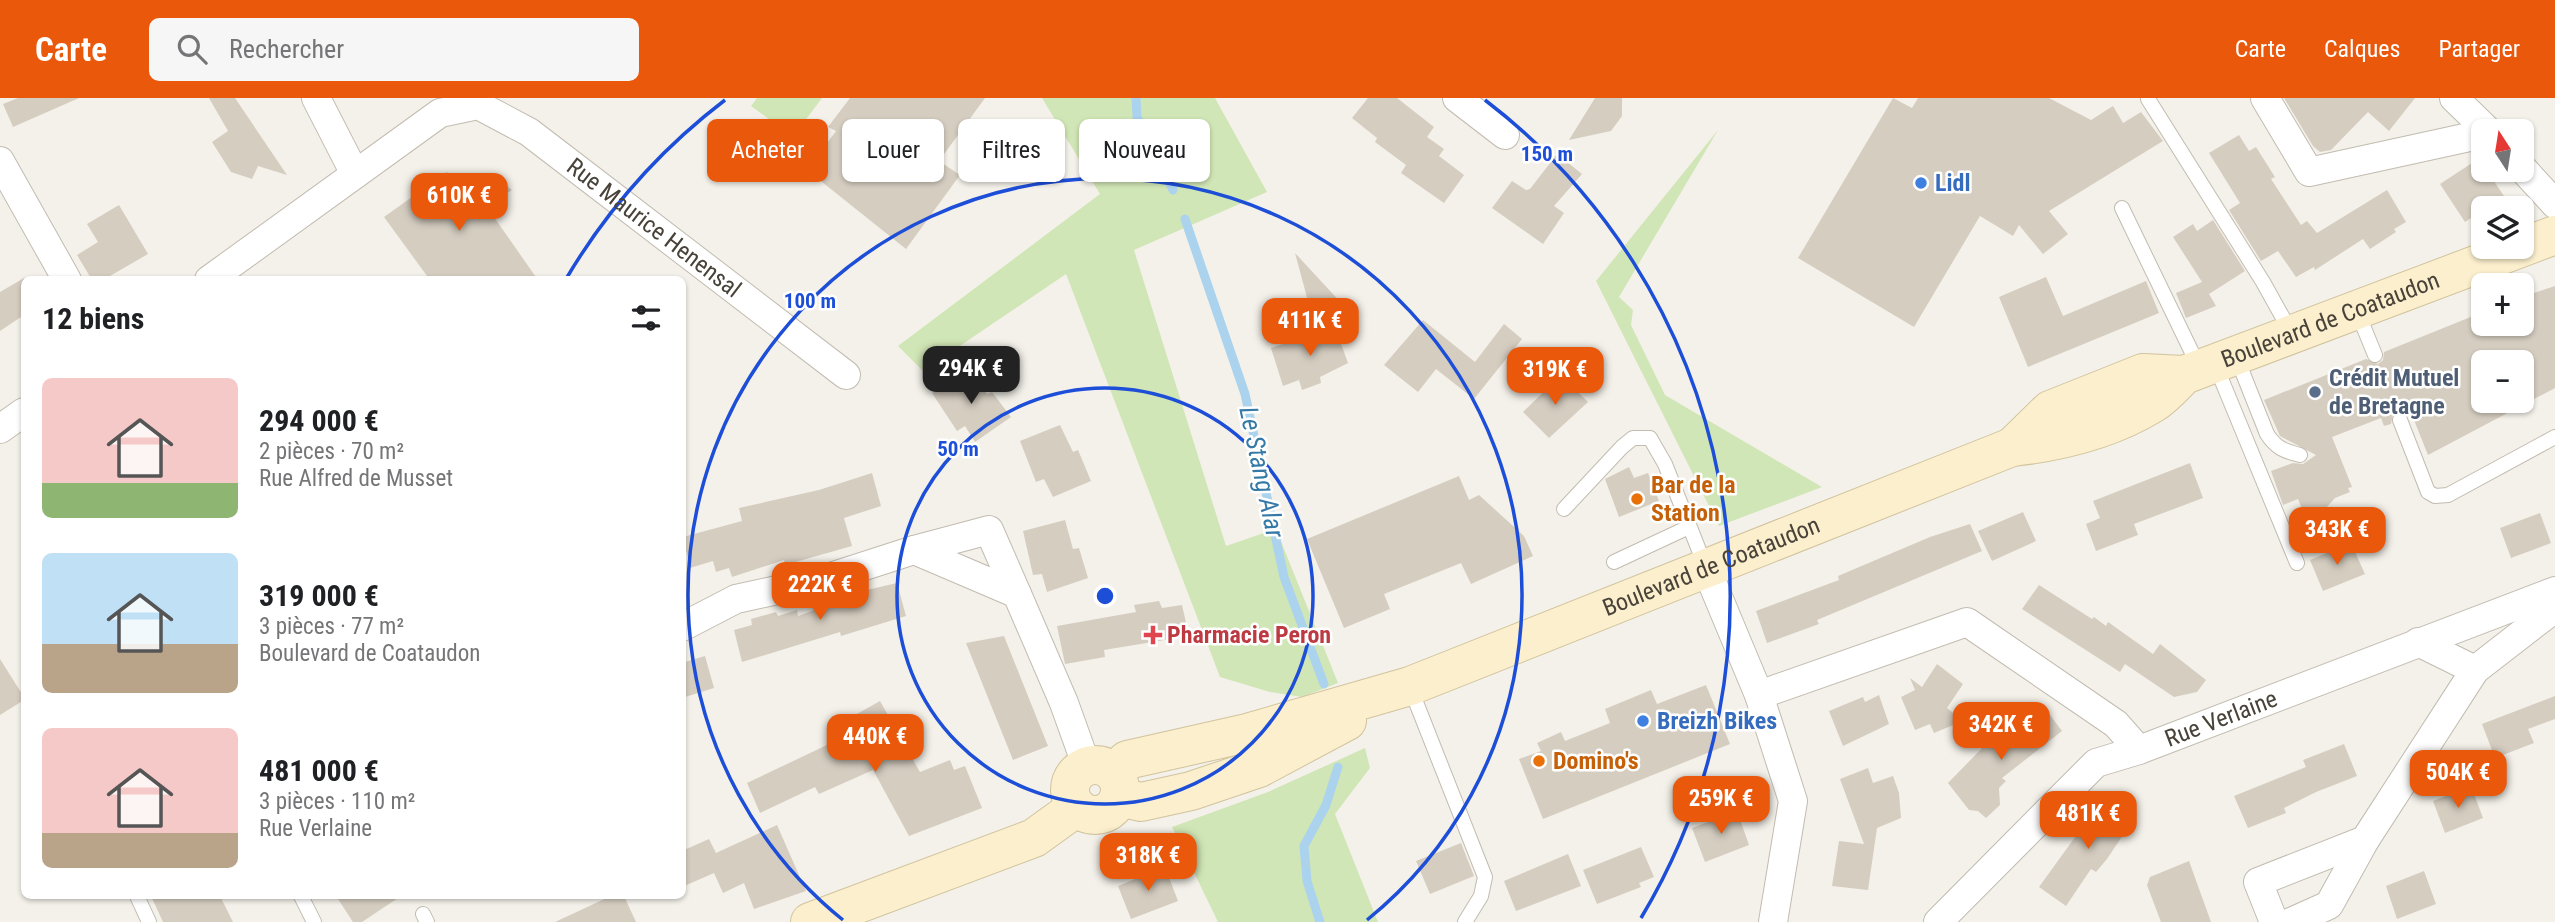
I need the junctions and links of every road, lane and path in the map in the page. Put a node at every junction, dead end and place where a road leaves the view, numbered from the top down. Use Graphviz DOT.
graph roads {
  1 [pos="316,98"];
  2 [pos="1457,98"];
  3 [pos="2265,98"];
  4 [pos="2454,98"];
  5 [pos="2148,99"];
  6 [pos="2476,119"];
  7 [pos="1505,135"];
  8 [pos="2471,137"];
  9 [pos="0,161"];
  10 [pos="355,174"];
  11 [pos="2534,181"];
  12 [pos="2555,204"];
  13 [pos="2122,208"];
  14 [pos="2555,235"];
  15 [pos="65,276"];
  16 [pos="215,276"];
  17 [pos="2356,310"];
  18 [pos="2292,335"];
  19 [pos="2375,355"];
  20 [pos="2209,366"];
  21 [pos="846,375"];
  22 [pos="21,414"];
  23 [pos="2400,420"];
  24 [pos="0,429"];
  25 [pos="2555,437"];
  26 [pos="2300,455"];
  27 [pos="1564,509"];
  28 [pos="1689,527"];
  29 [pos="914,550"];
  30 [pos="1614,562"];
  31 [pos="2297,563"];
  32 [pos="1706,568"];
  33 [pos="2555,591"];
  34 [pos="1017,594"];
  35 [pos="2555,608"];
  36 [pos="686,625"];
  37 [pos="2418,642"];
  38 [pos="2475,670"];
  39 [pos="1410,686"];
  40 [pos="1759,695"];
  41 [pos="2139,750"];
  42 [pos="1107,779"];
  43 [pos="2365,840"];
  44 [pos="138,899"];
  45 [pos="302,899"];
  46 [pos="149,922"];
  47 [pos="314,922"];
  48 [pos="810,922"];
  49 [pos="1465,922"];
  50 [pos="1773,922"];
  51 [pos="1938,922"];
  52 [pos="2274,922"];
  53 [pos="2291,922"];
  1 -- 10 [label="street"];
  2 -- 7 [label="street"];
  3 -- 8 [label="street"];
  4 -- 6 [label="street"];
  5 -- 18 [label="lane"];
  9 -- 15 [label="street"];
  10 -- 16 [label="street, Rue Maurice Henensal"];
  10 -- 21 [label="street, Rue Maurice Henensal"];
  11 -- 12 [label="street"];
  13 -- 20 [label="lane"];
  14 -- 17 [label="main road, Boulevard de Coataudon"];
  17 -- 18 [label="main road, Boulevard de Coataudon"];
  17 -- 19 [label="lane"];
  18 -- 20 [label="main road, Boulevard de Coataudon"];
  20 -- 26 [label="lane"];
  20 -- 31 [label="lane"];
  20 -- 32 [label="main road, Boulevard de Coataudon"];
  22 -- 24 [label="street"];
  23 -- 25 [label="lane"];
  27 -- 28 [label="lane"];
  28 -- 30 [label="lane"];
  28 -- 32 [label="lane"];
  29 -- 34 [label="street"];
  29 -- 34 [label="street"];
  29 -- 36 [label="street"];
  32 -- 39 [label="main road, Boulevard de Coataudon"];
  32 -- 40 [label="street"];
  33 -- 37 [label="street, Rue Verlaine"];
  34 -- 42 [label="street"];
  35 -- 38 [label="street"];
  37 -- 38 [label="street"];
  37 -- 41 [label="street, Rue Verlaine"];
  38 -- 43 [label="street"];
  39 -- 42 [label="main road, Boulevard de Coataudon"];
  39 -- 49 [label="lane"];
  40 -- 41 [label="street"];
  40 -- 50 [label="street"];
  41 -- 51 [label="street, Rue Verlaine"];
  42 -- 48 [label="main road"];
  43 -- 52 [label="street"];
  43 -- 53 [label="street"];
  44 -- 46 [label="lane"];
  45 -- 47 [label="lane"];
}
